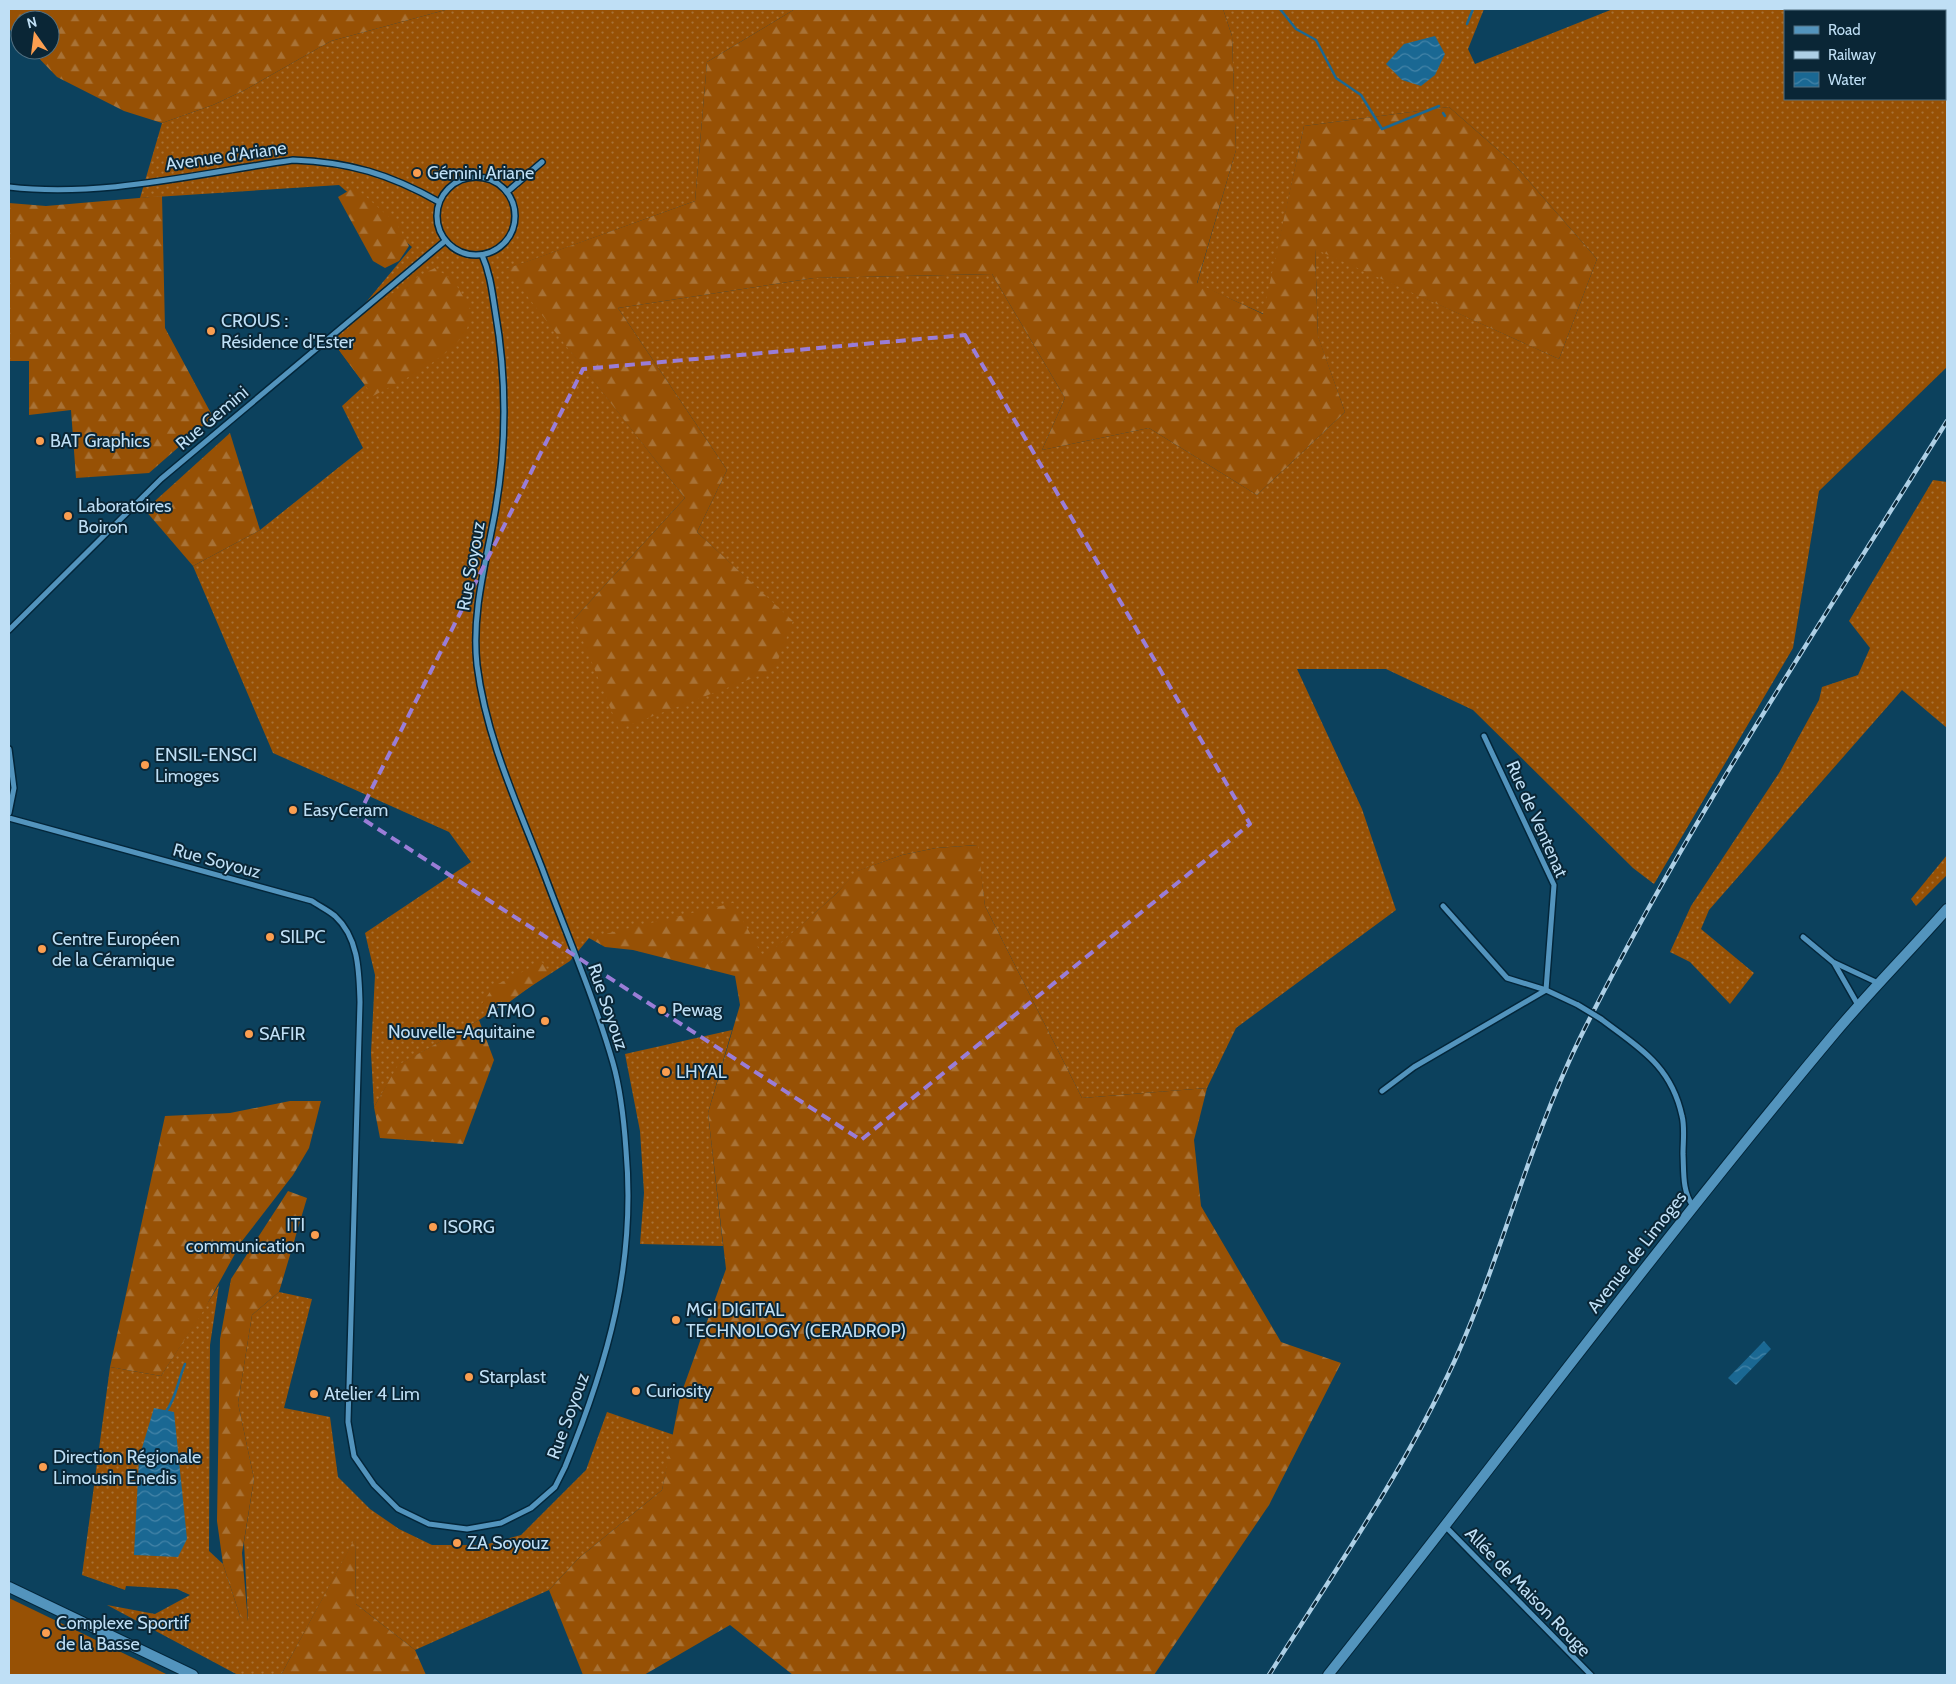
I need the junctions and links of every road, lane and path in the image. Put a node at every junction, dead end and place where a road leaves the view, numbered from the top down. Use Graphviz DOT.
graph roads {
  1 [pos="542,162"];
  2 [pos="9,187"];
  3 [pos="507,192"];
  4 [pos="439,202"];
  5 [pos="445,241"];
  6 [pos="482,255"];
  7 [pos="9,630"];
  8 [pos="1484,736"];
  9 [pos="9,750"];
  10 [pos="9,813"];
  11 [pos="9,818"];
  12 [pos="1443,906"];
  13 [pos="1947,910"];
  14 [pos="1803,937"];
  15 [pos="1833,962"];
  16 [pos="1878,983"];
  17 [pos="1546,990"];
  18 [pos="1858,1006"];
  19 [pos="1382,1091"];
  20 [pos="1693,1206"];
  21 [pos="1446,1527"];
  22 [pos="9,1588"];
  23 [pos="193,1675"];
  24 [pos="1328,1675"];
  25 [pos="1591,1675"];
  1 -- 3 [label="street"];
  2 -- 4 [label="street, Avenue d'Ariane"];
  3 -- 4 [label="street"];
  3 -- 6 [label="street"];
  4 -- 5 [label="street"];
  5 -- 6 [label="street"];
  5 -- 7 [label="street, Rue Gemini"];
  6 -- 11 [label="street, Rue Soyouz"];
  8 -- 17 [label="street, Rue de Ventenat"];
  9 -- 10 [label="street"];
  12 -- 17 [label="street"];
  13 -- 16 [label="main road, Avenue de Limoges"];
  14 -- 15 [label="street"];
  15 -- 16 [label="street"];
  15 -- 18 [label="street"];
  16 -- 18 [label="main road, Avenue de Limoges"];
  17 -- 19 [label="street"];
  17 -- 20 [label="street, bridge"];
  18 -- 20 [label="main road, Avenue de Limoges"];
  20 -- 21 [label="main road, Avenue de Limoges"];
  21 -- 24 [label="main road, Avenue de Limoges"];
  21 -- 25 [label="street, Allée de Maison Rouge"];
  22 -- 23 [label="main road"];
}
